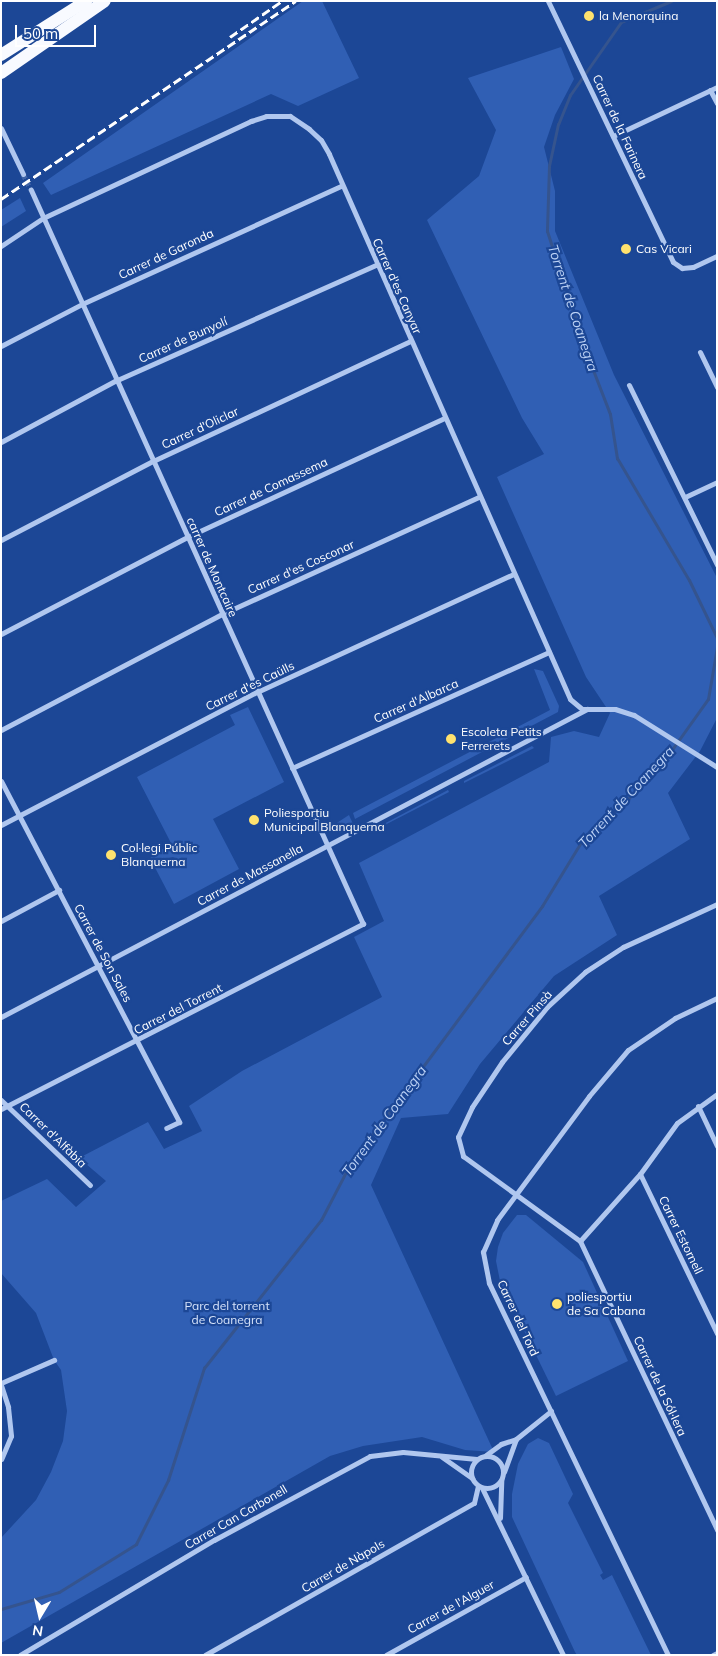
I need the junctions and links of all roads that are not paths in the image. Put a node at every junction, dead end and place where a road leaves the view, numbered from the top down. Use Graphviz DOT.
graph roads {
  1 [pos="105,1"];
  2 [pos="548,1"];
  3 [pos="86,3"];
  4 [pos="1,55"];
  5 [pos="1,73"];
  6 [pos="717,87"];
  7 [pos="710,90"];
  8 [pos="717,103"];
  9 [pos="1,128"];
  10 [pos="613,136"];
  11 [pos="24,174"];
  12 [pos="341,186"];
  13 [pos="31,190"];
  14 [pos="43,218"];
  15 [pos="1,246"];
  16 [pos="717,256"];
  17 [pos="376,265"];
  18 [pos="82,304"];
  19 [pos="410,341"];
  20 [pos="1,346"];
  21 [pos="700,352"];
  22 [pos="115,381"];
  23 [pos="629,385"];
  24 [pos="717,387"];
  25 [pos="444,418"];
  26 [pos="1,442"];
  27 [pos="153,461"];
  28 [pos="717,482"];
  29 [pos="479,497"];
  30 [pos="685,497"];
  31 [pos="187,537"];
  32 [pos="1,540"];
  33 [pos="717,565"];
  34 [pos="513,574"];
  35 [pos="222,614"];
  36 [pos="1,634"];
  37 [pos="549,652"];
  38 [pos="257,692"];
  39 [pos="590,709"];
  40 [pos="1,730"];
  41 [pos="717,767"];
  42 [pos="292,768"];
  43 [pos="1,781"];
  44 [pos="21,815"];
  45 [pos="1,825"];
  46 [pos="326,846"];
  47 [pos="59,890"];
  48 [pos="717,904"];
  49 [pos="1,920"];
  50 [pos="363,924"];
  51 [pos="99,965"];
  52 [pos="717,998"];
  53 [pos="1,1017"];
  54 [pos="138,1040"];
  55 [pos="717,1094"];
  56 [pos="1,1100"];
  57 [pos="8,1105"];
  58 [pos="698,1106"];
  59 [pos="1,1109"];
  60 [pos="166,1128"];
  61 [pos="717,1146"];
  62 [pos="640,1174"];
  63 [pos="90,1185"];
  64 [pos="517,1194"];
  65 [pos="580,1241"];
  66 [pos="717,1333"];
  67 [pos="54,1360"];
  68 [pos="1,1384"];
  69 [pos="551,1411"];
  70 [pos="516,1439"];
  71 [pos="486,1456"];
  72 [pos="442,1457"];
  73 [pos="1,1459"];
  74 [pos="477,1459"];
  75 [pos="504,1473"];
  76 [pos="472,1478"];
  77 [pos="501,1480"];
  78 [pos="480,1487"];
  79 [pos="500,1519"];
  80 [pos="717,1530"];
  81 [pos="526,1576"];
  82 [pos="717,1653"];
  83 [pos="20,1655"];
  84 [pos="206,1655"];
  85 [pos="386,1655"];
  86 [pos="563,1655"];
  87 [pos="668,1655"];
  88 [pos="713,1655"];
  1 -- 5 [label="main road"];
  2 -- 10 [label="street, Carrer de la Farinera"];
  3 -- 4 [label="main road"];
  6 -- 7 [label="street"];
  7 -- 8 [label="street"];
  7 -- 10 [label="street"];
  9 -- 11 [label="street"];
  10 -- 16 [label="street, Carrer de la Farinera"];
  12 -- 14 [label="street, Carrer d'es Canyar"];
  12 -- 17 [label="street, Carrer d'es Canyar"];
  12 -- 18 [label="street, Carrer de Garonda"];
  13 -- 14 [label="street, carrer de Montcaire"];
  14 -- 15 [label="street"];
  14 -- 18 [label="street, carrer de Montcaire"];
  17 -- 19 [label="street, Carrer d'es Canyar"];
  17 -- 22 [label="street, Carrer de Bunyolí"];
  18 -- 20 [label="street, Carrer de Garonda"];
  18 -- 22 [label="street, carrer de Montcaire"];
  19 -- 25 [label="street, Carrer d'es Canyar"];
  19 -- 27 [label="street, Carrer d'Oliclar"];
  21 -- 24 [label="street"];
  22 -- 26 [label="street, Carrer de Bunyolí"];
  22 -- 27 [label="street, carrer de Montcaire"];
  23 -- 30 [label="street"];
  25 -- 29 [label="street, Carrer d'es Canyar"];
  25 -- 31 [label="street, Carrer de Comassema"];
  27 -- 31 [label="street, carrer de Montcaire"];
  27 -- 32 [label="street, Carrer d'Oliclar"];
  28 -- 30 [label="street"];
  29 -- 34 [label="street, Carrer d'es Canyar"];
  29 -- 35 [label="street, Carrer d'es Cosconar"];
  30 -- 33 [label="street"];
  31 -- 35 [label="street, carrer de Montcaire"];
  31 -- 36 [label="street, Carrer de Comassema"];
  34 -- 37 [label="street, Carrer d'es Canyar"];
  34 -- 38 [label="street, Carrer d'es Caülls"];
  35 -- 38 [label="street, carrer de Montcaire"];
  35 -- 40 [label="street, Carrer d'es Cosconar"];
  37 -- 39 [label="street, Carrer d'es Canyar"];
  37 -- 42 [label="street, Carrer d'Albarca"];
  38 -- 42 [label="street, carrer de Montcaire"];
  38 -- 44 [label="street, Carrer d'es Caülls"];
  39 -- 41 [label="street"];
  39 -- 46 [label="street, Carrer de Massanella"];
  42 -- 46 [label="street, carrer de Montcaire"];
  43 -- 44 [label="street, Carrer de Son Sales"];
  44 -- 45 [label="street, Carrer d'es Caülls"];
  44 -- 47 [label="street, Carrer de Son Sales"];
  46 -- 50 [label="street, carrer de Montcaire"];
  46 -- 51 [label="street, Carrer de Massanella"];
  47 -- 49 [label="street"];
  47 -- 51 [label="street, Carrer de Son Sales"];
  48 -- 64 [label="street, Carrer Pinsà"];
  50 -- 54 [label="street, Carrer del Torrent"];
  51 -- 53 [label="street, Carrer de Massanella"];
  51 -- 54 [label="street, Carrer de Son Sales"];
  52 -- 64 [label="street, Carrer del Tord"];
  54 -- 57 [label="street, Carrer del Torrent"];
  54 -- 60 [label="street, Carrer de Son Sales"];
  55 -- 58 [label="street"];
  56 -- 57 [label="street, Carrer d'Alfàbia"];
  57 -- 59 [label="street, Carrer del Torrent"];
  57 -- 63 [label="street, Carrer d'Alfàbia"];
  58 -- 61 [label="street"];
  58 -- 62 [label="street"];
  62 -- 65 [label="street"];
  62 -- 66 [label="street, Carrer Estornell"];
  64 -- 65 [label="street, Carrer de la Sól·lera"];
  64 -- 69 [label="street, Carrer del Tord"];
  65 -- 80 [label="street, Carrer de la Sól·lera"];
  67 -- 68 [label="street"];
  68 -- 73 [label="street"];
  69 -- 70 [label="street"];
  69 -- 87 [label="street, Carrer del Tord"];
  70 -- 71 [label="street"];
  70 -- 75 [label="street"];
  71 -- 74 [label="street"];
  71 -- 75 [label="street"];
  72 -- 74 [label="street"];
  72 -- 76 [label="street, Carrer Can Carbonell"];
  72 -- 83 [label="street, Carrer Can Carbonell"];
  74 -- 76 [label="street"];
  75 -- 77 [label="street"];
  76 -- 78 [label="street"];
  77 -- 78 [label="street"];
  77 -- 79 [label="street"];
  78 -- 79 [label="street"];
  78 -- 84 [label="street, Carrer de Nàpols"];
  79 -- 81 [label="street"];
  81 -- 85 [label="street, Carrer de l'Alguer"];
  81 -- 86 [label="street"];
  82 -- 88 [label="street"];
}
